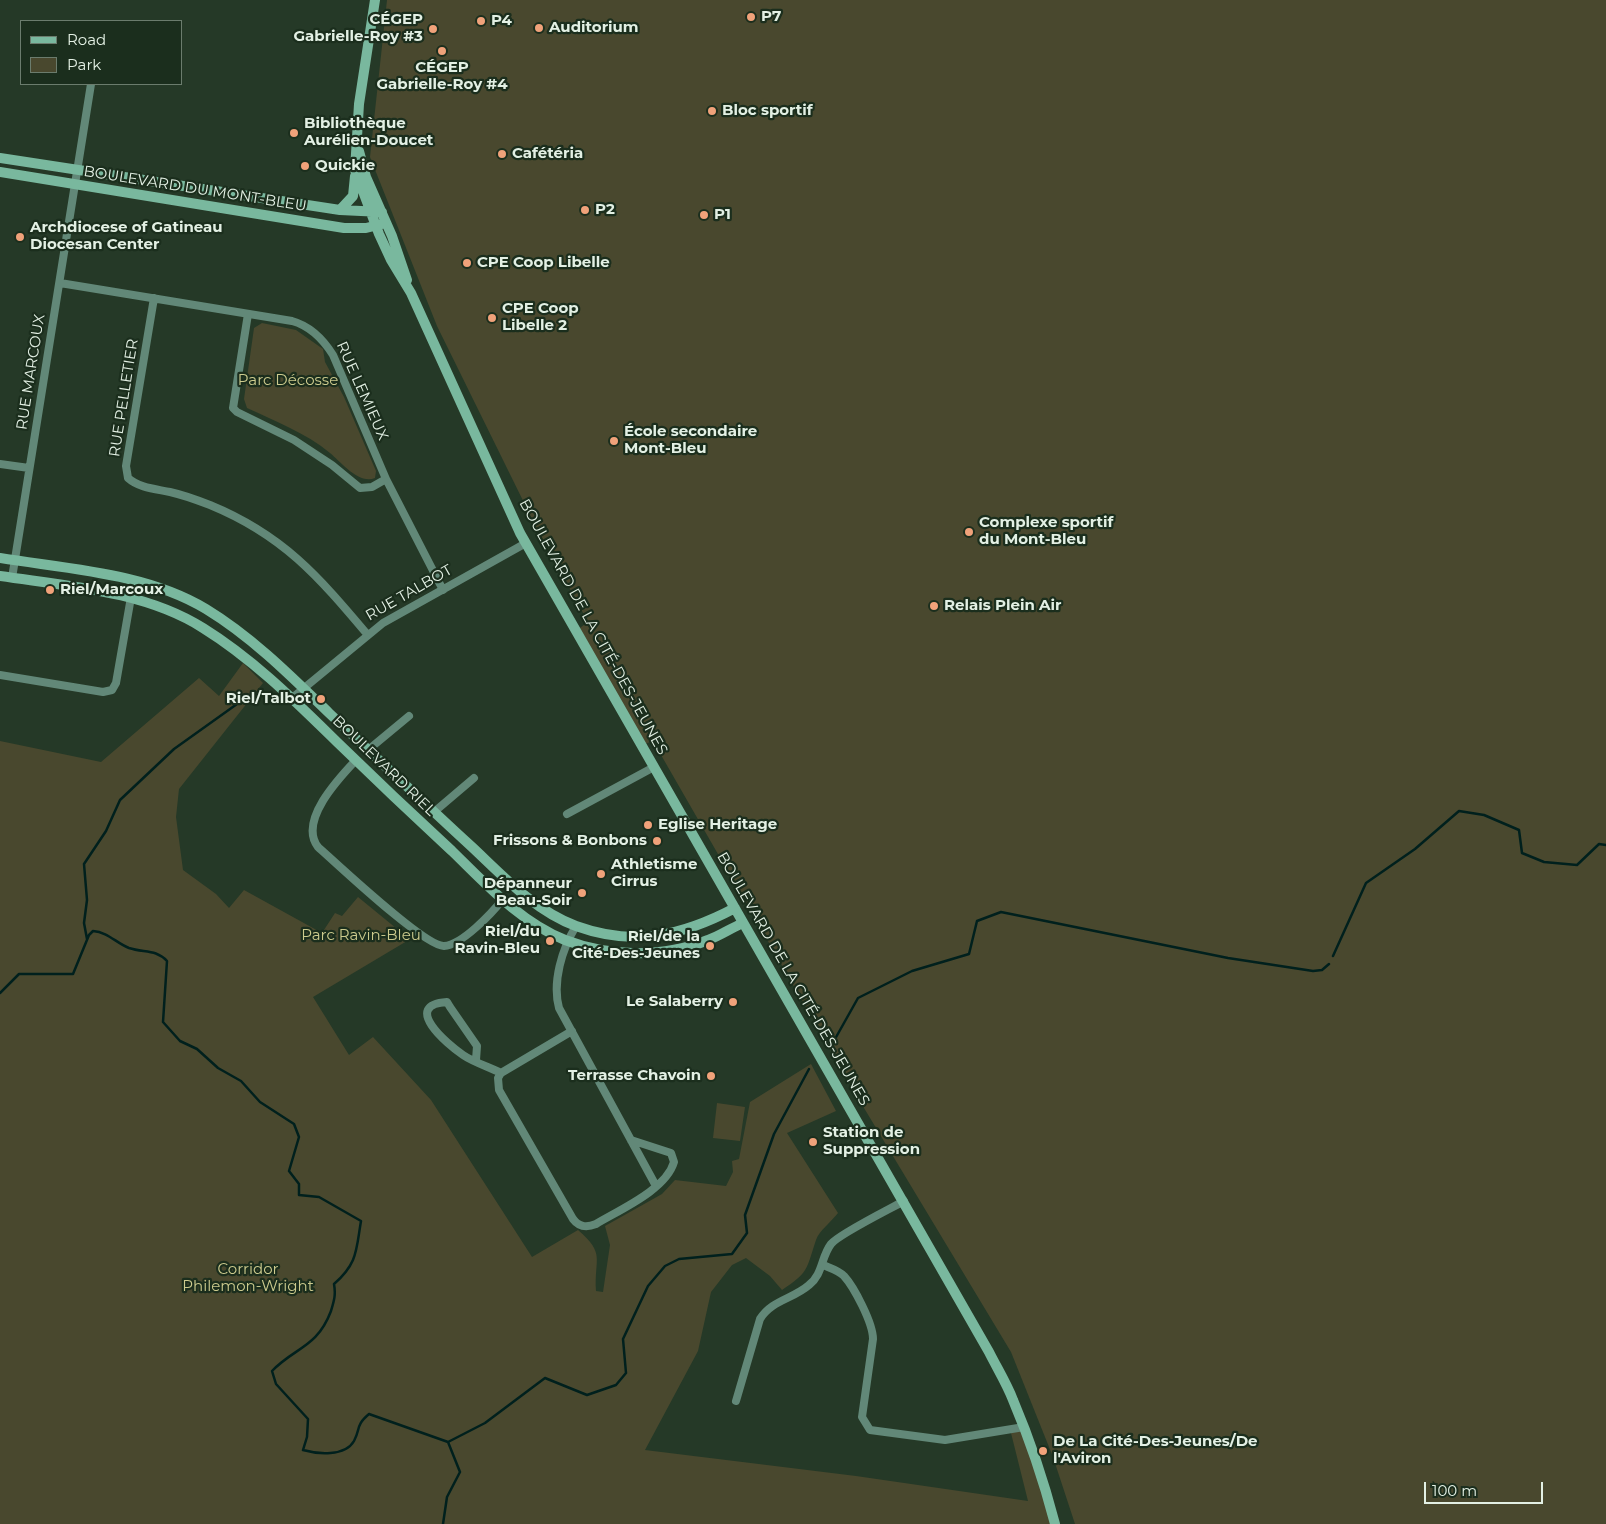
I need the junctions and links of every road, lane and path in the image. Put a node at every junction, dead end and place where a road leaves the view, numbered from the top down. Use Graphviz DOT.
graph roads {
  1 [pos="375,0"];
  2 [pos="91,85"];
  3 [pos="357,136"];
  4 [pos="0,158"];
  5 [pos="77,170"];
  6 [pos="355,170"];
  7 [pos="0,172"];
  8 [pos="74,184"];
  9 [pos="340,210"];
  10 [pos="370,212"];
  11 [pos="382,212"];
  12 [pos="381,224"];
  13 [pos="60,283"];
  14 [pos="154,298"];
  15 [pos="248,314"];
  16 [pos="0,464"];
  17 [pos="29,468"];
  18 [pos="386,479"];
  19 [pos="526,543"];
  20 [pos="0,558"];
  21 [pos="14,560"];
  22 [pos="0,576"];
  23 [pos="12,578"];
  24 [pos="134,580"];
  25 [pos="443,590"];
  26 [pos="131,598"];
  27 [pos="367,634"];
  28 [pos="0,675"];
  29 [pos="303,688"];
  30 [pos="292,698"];
  31 [pos="409,716"];
  32 [pos="368,750"];
  33 [pos="356,760"];
  34 [pos="654,767"];
  35 [pos="474,778"];
  36 [pos="434,812"];
  37 [pos="567,814"];
  38 [pos="503,899"];
  39 [pos="735,908"];
  40 [pos="743,922"];
  41 [pos="576,926"];
  42 [pos="567,941"];
  43 [pos="572,1032"];
  44 [pos="476,1060"];
  45 [pos="501,1073"];
  46 [pos="632,1140"];
  47 [pos="656,1186"];
  48 [pos="904,1201"];
  49 [pos="823,1265"];
  50 [pos="736,1401"];
  51 [pos="1024,1427"];
  52 [pos="1055,1524"];
  1 -- 3 [label="street, BOULEVARD DE LA CITÉ-DES-JEUNES"];
  2 -- 5 [label="street, RUE MARCOUX"];
  3 -- 6 [label="street, BOULEVARD DE LA CITÉ-DES-JEUNES"];
  3 -- 11 [label="street, BOULEVARD DE LA CITÉ-DES-JEUNES"];
  4 -- 5 [label="street, BOULEVARD DU MONT-BLEU"];
  5 -- 8 [label="street, RUE MARCOUX"];
  5 -- 9 [label="street, BOULEVARD DU MONT-BLEU"];
  6 -- 9 [label="street"];
  6 -- 10 [label="street, BOULEVARD DE LA CITÉ-DES-JEUNES"];
  7 -- 8 [label="street, BOULEVARD DU MONT-BLEU"];
  8 -- 12 [label="street, BOULEVARD DU MONT-BLEU"];
  8 -- 13 [label="street, RUE MARCOUX"];
  9 -- 10 [label="street, BOULEVARD DU MONT-BLEU"];
  10 -- 11 [label="street, BOULEVARD DU MONT-BLEU"];
  10 -- 12 [label="street, BOULEVARD DE LA CITÉ-DES-JEUNES"];
  11 -- 12 [label="street, BOULEVARD DE LA CITÉ-DES-JEUNES"];
  12 -- 19 [label="street, BOULEVARD DE LA CITÉ-DES-JEUNES"];
  13 -- 14 [label="street, RUE LEMIEUX"];
  13 -- 17 [label="street, RUE MARCOUX"];
  14 -- 15 [label="street, RUE LEMIEUX"];
  14 -- 27 [label="street, RUE PELLETIER"];
  15 -- 18 [label="street, RUE LEMIEUX"];
  15 -- 18 [label="street"];
  16 -- 17 [label="street"];
  17 -- 21 [label="street, RUE MARCOUX"];
  18 -- 25 [label="street, RUE LEMIEUX"];
  19 -- 25 [label="street, RUE TALBOT"];
  19 -- 34 [label="street, BOULEVARD DE LA CITÉ-DES-JEUNES"];
  20 -- 21 [label="street, BOULEVARD RIEL"];
  21 -- 23 [label="street, RUE MARCOUX"];
  21 -- 24 [label="street, BOULEVARD RIEL"];
  22 -- 23 [label="street, BOULEVARD RIEL"];
  23 -- 26 [label="street, BOULEVARD RIEL"];
  24 -- 26 [label="street"];
  24 -- 29 [label="street, BOULEVARD RIEL"];
  25 -- 27 [label="street, RUE TALBOT"];
  26 -- 28 [label="street"];
  26 -- 30 [label="street, BOULEVARD RIEL"];
  27 -- 29 [label="street, RUE TALBOT"];
  29 -- 30 [label="street, RUE TALBOT"];
  29 -- 32 [label="street, BOULEVARD RIEL"];
  30 -- 33 [label="street, BOULEVARD RIEL"];
  31 -- 32 [label="street"];
  32 -- 36 [label="street, BOULEVARD RIEL"];
  33 -- 38 [label="street, BOULEVARD RIEL"];
  33 -- 38 [label="street"];
  34 -- 37 [label="street"];
  34 -- 39 [label="street, BOULEVARD DE LA CITÉ-DES-JEUNES"];
  35 -- 36 [label="street"];
  36 -- 41 [label="street, BOULEVARD RIEL"];
  38 -- 42 [label="street, BOULEVARD RIEL"];
  39 -- 40 [label="street, BOULEVARD DE LA CITÉ-DES-JEUNES"];
  39 -- 41 [label="street, BOULEVARD RIEL"];
  40 -- 42 [label="street, BOULEVARD RIEL"];
  40 -- 48 [label="street, BOULEVARD DE LA CITÉ-DES-JEUNES"];
  41 -- 42 [label="street"];
  42 -- 43 [label="street"];
  43 -- 45 [label="street"];
  43 -- 46 [label="street"];
  44 -- 44 [label="street"];
  44 -- 45 [label="street"];
  45 -- 47 [label="street"];
  46 -- 47 [label="street"];
  46 -- 47 [label="street"];
  48 -- 49 [label="street"];
  48 -- 51 [label="street, BOULEVARD DE LA CITÉ-DES-JEUNES"];
  49 -- 50 [label="street"];
  49 -- 51 [label="street"];
  51 -- 52 [label="street, BOULEVARD DE LA CITÉ-DES-JEUNES"];
}
